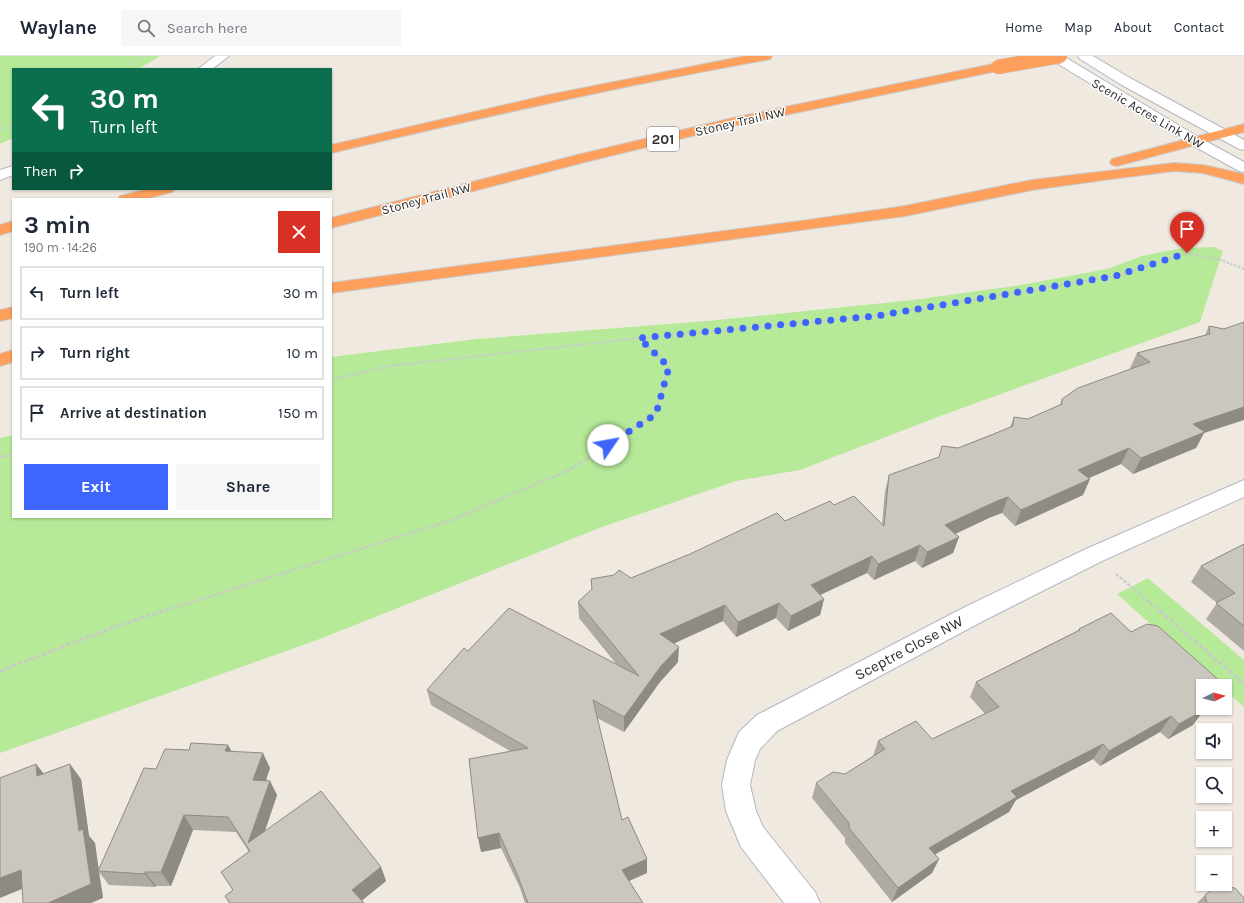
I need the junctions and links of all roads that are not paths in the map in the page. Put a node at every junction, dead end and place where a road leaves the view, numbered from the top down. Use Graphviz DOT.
graph roads {
  1 [pos="223,56"];
  2 [pos="766,56"];
  3 [pos="1054,56"];
  4 [pos="1060,56"];
  5 [pos="1084,56"];
  6 [pos="205,68"];
  7 [pos="1244,128"];
  8 [pos="1221,134"];
  9 [pos="1195,141"];
  10 [pos="1244,146"];
  11 [pos="332,149"];
  12 [pos="1244,168"];
  13 [pos="12,170"];
  14 [pos="0,175"];
  15 [pos="1244,179"];
  16 [pos="1032,185"];
  17 [pos="163,190"];
  18 [pos="130,198"];
  19 [pos="332,223"];
  20 [pos="12,226"];
  21 [pos="0,230"];
  22 [pos="332,288"];
  23 [pos="12,312"];
  24 [pos="0,316"];
  25 [pos="12,356"];
  26 [pos="0,360"];
  27 [pos="1244,488"];
  28 [pos="804,903"];
  1 -- 6 [label="street"];
  2 -- 11 [label="highway"];
  3 -- 9 [label="street, Scenic Acres Link NW"];
  4 -- 19 [label="highway, Stoney Trail NW / 201, bridge"];
  5 -- 8 [label="street, Scenic Acres Link NW"];
  7 -- 8 [label="highway"];
  8 -- 9 [label="highway"];
  8 -- 10 [label="street, Scenic Acres Link NW"];
  9 -- 12 [label="street, Scenic Acres Link NW"];
  9 -- 16 [label="highway"];
  13 -- 14 [label="street"];
  15 -- 16 [label="highway"];
  16 -- 22 [label="highway"];
  17 -- 18 [label="highway"];
  20 -- 21 [label="highway"];
  23 -- 24 [label="highway"];
  25 -- 26 [label="highway"];
  27 -- 28 [label="street, Sceptre Close NW"];
}
